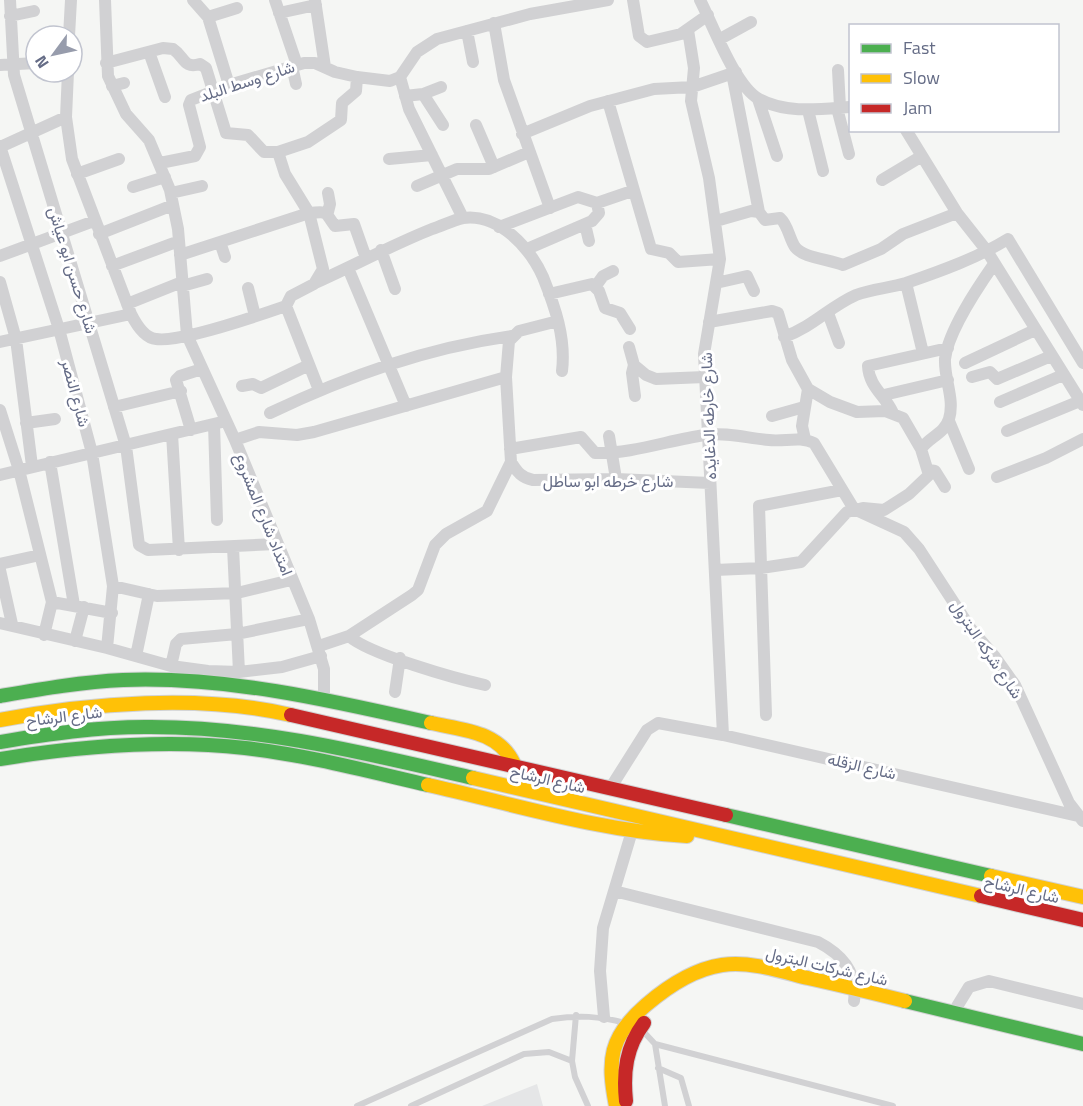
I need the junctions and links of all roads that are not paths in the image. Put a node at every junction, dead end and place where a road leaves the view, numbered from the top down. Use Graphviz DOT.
graph roads {
  1 [pos="10,0"];
  2 [pos="71,0"];
  3 [pos="105,0"];
  4 [pos="193,0"];
  5 [pos="275,0"];
  6 [pos="602,0"];
  7 [pos="633,0"];
  8 [pos="700,0"];
  9 [pos="315,2"];
  10 [pos="237,8"];
  11 [pos="34,11"];
  12 [pos="279,13"];
  13 [pos="708,15"];
  14 [pos="10,16"];
  15 [pos="208,17"];
  16 [pos="751,22"];
  17 [pos="494,23"];
  18 [pos="70,24"];
  19 [pos="688,30"];
  20 [pos="467,31"];
  21 [pos="720,39"];
  22 [pos="173,49"];
  23 [pos="149,52"];
  24 [pos="473,62"];
  25 [pos="24,63"];
  26 [pos="106,63"];
  27 [pos="6,64"];
  28 [pos="295,66"];
  29 [pos="325,67"];
  30 [pos="838,70"];
  31 [pos="183,72"];
  32 [pos="734,73"];
  33 [pos="400,76"];
  34 [pos="357,77"];
  35 [pos="67,84"];
  36 [pos="296,84"];
  37 [pos="229,85"];
  38 [pos="441,87"];
  39 [pos="692,87"];
  40 [pos="213,91"];
  41 [pos="423,94"];
  42 [pos="405,96"];
  43 [pos="165,97"];
  44 [pos="758,99"];
  45 [pos="608,101"];
  46 [pos="842,107"];
  47 [pos="808,110"];
  48 [pos="66,117"];
  49 [pos="443,125"];
  50 [pos="476,125"];
  51 [pos="907,132"];
  52 [pos="32,134"];
  53 [pos="522,134"];
  54 [pos="0,147"];
  55 [pos="278,152"];
  56 [pos="529,152"];
  57 [pos="849,154"];
  58 [pos="432,155"];
  59 [pos="777,156"];
  60 [pos="922,156"];
  61 [pos="119,159"];
  62 [pos="389,159"];
  63 [pos="160,163"];
  64 [pos="494,167"];
  65 [pos="823,171"];
  66 [pos="77,174"];
  67 [pos="442,176"];
  68 [pos="165,177"];
  69 [pos="882,180"];
  70 [pos="202,186"];
  71 [pos="417,186"];
  72 [pos="133,187"];
  73 [pos="632,191"];
  74 [pos="328,193"];
  75 [pos="172,199"];
  76 [pos="597,202"];
  77 [pos="550,207"];
  78 [pos="328,212"];
  79 [pos="759,212"];
  80 [pos="309,213"];
  81 [pos="957,213"];
  82 [pos="463,218"];
  83 [pos="94,221"];
  84 [pos="716,221"];
  85 [pos="585,224"];
  86 [pos="499,226"];
  87 [pos="62,233"];
  88 [pos="99,234"];
  89 [pos="589,241"];
  90 [pos="179,242"];
  91 [pos="220,242"];
  92 [pos="30,245"];
  93 [pos="527,249"];
  94 [pos="381,250"];
  95 [pos="987,251"];
  96 [pos="180,255"];
  97 [pos="0,256"];
  98 [pos="225,257"];
  99 [pos="366,258"];
  100 [pos="720,260"];
  101 [pos="994,264"];
  102 [pos="112,266"];
  103 [pos="348,268"];
  104 [pos="613,271"];
  105 [pos="207,279"];
  106 [pos="0,282"];
  107 [pos="716,283"];
  108 [pos="906,283"];
  109 [pos="182,284"];
  110 [pos="314,284"];
  111 [pos="596,287"];
  112 [pos="248,288"];
  113 [pos="395,289"];
  114 [pos="754,291"];
  115 [pos="549,294"];
  116 [pos="286,306"];
  117 [pos="129,309"];
  118 [pos="828,313"];
  119 [pos="255,316"];
  120 [pos="558,321"];
  121 [pos="709,322"];
  122 [pos="89,323"];
  123 [pos="59,329"];
  124 [pos="630,329"];
  125 [pos="1035,330"];
  126 [pos="187,335"];
  127 [pos="512,336"];
  128 [pos="784,337"];
  129 [pos="16,339"];
  130 [pos="0,342"];
  131 [pos="839,343"];
  132 [pos="629,347"];
  133 [pos="948,348"];
  134 [pos="923,353"];
  135 [pos="1051,356"];
  136 [pos="965,363"];
  137 [pos="1083,363"];
  138 [pos="388,364"];
  139 [pos="309,365"];
  140 [pos="634,365"];
  141 [pos="202,369"];
  142 [pos="562,371"];
  143 [pos="1063,375"];
  144 [pos="506,377"];
  145 [pos="705,377"];
  146 [pos="972,377"];
  147 [pos="948,380"];
  148 [pos="242,386"];
  149 [pos="319,390"];
  150 [pos="808,390"];
  151 [pos="181,391"];
  152 [pos="884,395"];
  153 [pos="635,396"];
  154 [pos="1000,402"];
  155 [pos="1082,403"];
  156 [pos="406,406"];
  157 [pos="114,407"];
  158 [pos="804,407"];
  159 [pos="0,410"];
  160 [pos="270,413"];
  161 [pos="893,413"];
  162 [pos="772,416"];
  163 [pos="55,419"];
  164 [pos="220,422"];
  165 [pos="948,422"];
  166 [pos="26,423"];
  167 [pos="191,430"];
  168 [pos="1007,431"];
  169 [pos="172,434"];
  170 [pos="707,435"];
  171 [pos="609,436"];
  172 [pos="805,439"];
  173 [pos="1083,439"];
  174 [pos="235,440"];
  175 [pos="126,446"];
  176 [pos="921,449"];
  177 [pos="612,452"];
  178 [pos="92,453"];
  179 [pos="511,456"];
  180 [pos="51,462"];
  181 [pos="32,466"];
  182 [pos="969,469"];
  183 [pos="19,470"];
  184 [pos="929,470"];
  185 [pos="0,475"];
  186 [pos="997,477"];
  187 [pos="616,479"];
  188 [pos="710,483"];
  189 [pos="945,487"];
  190 [pos="842,490"];
  191 [pos="854,509"];
  192 [pos="217,520"];
  193 [pos="276,544"];
  194 [pos="233,547"];
  195 [pos="178,550"];
  196 [pos="40,555"];
  197 [pos="0,564"];
  198 [pos="761,568"];
  199 [pos="0,570"];
  200 [pos="715,570"];
  201 [pos="291,580"];
  202 [pos="113,586"];
  203 [pos="237,593"];
  204 [pos="149,594"];
  205 [pos="52,602"];
  206 [pos="79,606"];
  207 [pos="112,613"];
  208 [pos="309,619"];
  209 [pos="6,624"];
  210 [pos="44,634"];
  211 [pos="237,634"];
  212 [pos="350,636"];
  213 [pos="75,641"];
  214 [pos="107,648"];
  215 [pos="320,651"];
  216 [pos="136,656"];
  217 [pos="400,658"];
  218 [pos="171,666"];
  219 [pos="239,672"];
  220 [pos="486,685"];
  221 [pos="395,692"];
  222 [pos="0,696"];
  223 [pos="324,698"];
  224 [pos="766,715"];
  225 [pos="0,720"];
  226 [pos="723,735"];
  227 [pos="0,742"];
  228 [pos="0,759"];
  229 [pos="514,764"];
  230 [pos="611,787"];
  231 [pos="1081,819"];
  232 [pos="632,831"];
  233 [pos="711,833"];
  234 [pos="614,891"];
  235 [pos="1083,897"];
  236 [pos="1083,920"];
  237 [pos="854,995"];
  238 [pos="1083,1004"];
  239 [pos="953,1013"];
  240 [pos="576,1016"];
  241 [pos="604,1017"];
  242 [pos="633,1026"];
  243 [pos="655,1044"];
  244 [pos="1083,1044"];
  245 [pos="1083,1056"];
  246 [pos="572,1061"];
  247 [pos="658,1068"];
  248 [pos="357,1106"];
  249 [pos="411,1106"];
  250 [pos="588,1106"];
  251 [pos="616,1106"];
  252 [pos="626,1106"];
  253 [pos="665,1106"];
  254 [pos="689,1106"];
  255 [pos="893,1106"];
  1 -- 14 [label="street, شارع حسن ابو عياش"];
  2 -- 18 [label="street"];
  3 -- 26 [label="street, امتداد شارع المشروع"];
  4 -- 15 [label="street"];
  5 -- 12 [label="street"];
  6 -- 17 [label="street"];
  7 -- 19 [label="street"];
  8 -- 13 [label="street"];
  9 -- 12 [label="street"];
  9 -- 29 [label="street"];
  10 -- 15 [label="street"];
  11 -- 14 [label="street"];
  12 -- 28 [label="street"];
  13 -- 19 [label="street"];
  13 -- 21 [label="street"];
  14 -- 27 [label="street, شارع حسن ابو عياش"];
  15 -- 37 [label="street"];
  16 -- 21 [label="street"];
  17 -- 20 [label="street"];
  17 -- 53 [label="street"];
  19 -- 39 [label="street, شارع خارطه الدغايده"];
  20 -- 24 [label="street"];
  20 -- 33 [label="street"];
  21 -- 32 [label="street"];
  22 -- 23 [label="street"];
  22 -- 31 [label="street"];
  22 -- 40 [label="street"];
  23 -- 26 [label="street"];
  23 -- 43 [label="street"];
  25 -- 27 [label="street"];
  26 -- 63 [label="street, امتداد شارع المشروع"];
  27 -- 52 [label="street, شارع حسن ابو عياش"];
  28 -- 29 [label="street, شارع وسط البلد"];
  28 -- 36 [label="street"];
  28 -- 37 [label="street, شارع وسط البلد"];
  29 -- 34 [label="street, شارع وسط البلد"];
  30 -- 46 [label="street"];
  32 -- 39 [label="street"];
  32 -- 44 [label="street"];
  32 -- 79 [label="street"];
  33 -- 34 [label="street, شارع وسط البلد"];
  33 -- 42 [label="street"];
  34 -- 55 [label="street"];
  35 -- 48 [label="street"];
  37 -- 40 [label="street, شارع وسط البلد"];
  38 -- 41 [label="street"];
  39 -- 45 [label="street"];
  39 -- 84 [label="street, شارع خارطه الدغايده"];
  40 -- 55 [label="street"];
  40 -- 63 [label="street, شارع وسط البلد"];
  41 -- 42 [label="street"];
  41 -- 49 [label="street"];
  42 -- 58 [label="street"];
  44 -- 47 [label="street"];
  44 -- 59 [label="street"];
  45 -- 53 [label="street"];
  45 -- 73 [label="street"];
  46 -- 47 [label="street"];
  46 -- 57 [label="street"];
  47 -- 65 [label="street"];
  48 -- 52 [label="street"];
  48 -- 66 [label="street"];
  50 -- 64 [label="street"];
  51 -- 60 [label="street"];
  52 -- 54 [label="street"];
  52 -- 87 [label="street, شارع حسن ابو عياش"];
  53 -- 56 [label="street"];
  54 -- 92 [label="street, شارع النصر"];
  55 -- 80 [label="street"];
  56 -- 64 [label="street"];
  56 -- 77 [label="street"];
  58 -- 62 [label="street"];
  58 -- 67 [label="street"];
  60 -- 69 [label="street"];
  60 -- 81 [label="street"];
  61 -- 66 [label="street"];
  63 -- 68 [label="street, امتداد شارع المشروع"];
  64 -- 67 [label="street"];
  66 -- 83 [label="street"];
  67 -- 71 [label="street"];
  67 -- 82 [label="street"];
  68 -- 72 [label="street"];
  68 -- 75 [label="street, امتداد شارع المشروع"];
  70 -- 75 [label="street"];
  73 -- 76 [label="street"];
  73 -- 100 [label="street"];
  74 -- 78 [label="street"];
  75 -- 88 [label="street"];
  75 -- 90 [label="street, امتداد شارع المشروع"];
  76 -- 77 [label="street"];
  76 -- 85 [label="street"];
  77 -- 86 [label="street"];
  78 -- 80 [label="street"];
  78 -- 99 [label="street"];
  79 -- 81 [label="street"];
  79 -- 84 [label="street"];
  80 -- 91 [label="street"];
  80 -- 110 [label="street"];
  81 -- 95 [label="street"];
  82 -- 86 [label="street"];
  82 -- 94 [label="street"];
  83 -- 87 [label="street"];
  83 -- 88 [label="street"];
  84 -- 100 [label="street, شارع خارطه الدغايده"];
  85 -- 89 [label="street"];
  85 -- 93 [label="street"];
  86 -- 93 [label="street"];
  87 -- 92 [label="street"];
  87 -- 122 [label="street, شارع حسن ابو عياش"];
  88 -- 102 [label="street"];
  90 -- 96 [label="street, امتداد شارع المشروع"];
  90 -- 102 [label="street"];
  91 -- 96 [label="street"];
  91 -- 98 [label="street"];
  92 -- 97 [label="street"];
  92 -- 123 [label="street, شارع النصر"];
  93 -- 115 [label="street"];
  94 -- 99 [label="street"];
  94 -- 113 [label="street"];
  95 -- 101 [label="street"];
  95 -- 108 [label="street"];
  95 -- 137 [label="street"];
  96 -- 109 [label="street, امتداد شارع المشروع"];
  99 -- 103 [label="street"];
  100 -- 107 [label="street, شارع خارطه الدغايده"];
  101 -- 125 [label="street"];
  101 -- 133 [label="street"];
  102 -- 117 [label="street"];
  103 -- 110 [label="street"];
  103 -- 138 [label="street"];
  104 -- 111 [label="street"];
  105 -- 109 [label="street"];
  106 -- 129 [label="street"];
  107 -- 114 [label="street"];
  107 -- 121 [label="street, شارع خارطه الدغايده"];
  108 -- 118 [label="street"];
  108 -- 134 [label="street"];
  109 -- 117 [label="street"];
  109 -- 126 [label="street, امتداد شارع المشروع"];
  110 -- 116 [label="street"];
  111 -- 115 [label="street"];
  111 -- 124 [label="street"];
  112 -- 119 [label="street"];
  115 -- 120 [label="street"];
  116 -- 119 [label="street"];
  116 -- 139 [label="street"];
  117 -- 122 [label="street"];
  117 -- 126 [label="street"];
  118 -- 128 [label="street"];
  118 -- 131 [label="street"];
  119 -- 126 [label="street"];
  120 -- 127 [label="street"];
  120 -- 142 [label="street"];
  121 -- 128 [label="street"];
  121 -- 145 [label="street, شارع خارطه الدغايده"];
  122 -- 123 [label="street"];
  122 -- 157 [label="street, شارع حسن ابو عياش"];
  123 -- 129 [label="street"];
  123 -- 178 [label="street, شارع النصر"];
  125 -- 135 [label="street"];
  125 -- 136 [label="street"];
  126 -- 141 [label="street, امتداد شارع المشروع"];
  127 -- 138 [label="street"];
  127 -- 144 [label="street"];
  128 -- 150 [label="street"];
  129 -- 130 [label="street"];
  129 -- 166 [label="street"];
  132 -- 140 [label="street"];
  133 -- 134 [label="street"];
  133 -- 147 [label="street"];
  134 -- 152 [label="street"];
  135 -- 143 [label="street"];
  135 -- 146 [label="street"];
  138 -- 149 [label="street"];
  138 -- 156 [label="street"];
  139 -- 148 [label="street"];
  139 -- 149 [label="street"];
  140 -- 145 [label="street"];
  140 -- 153 [label="street"];
  141 -- 151 [label="street"];
  141 -- 164 [label="street, امتداد شارع المشروع"];
  143 -- 154 [label="street"];
  143 -- 155 [label="street"];
  144 -- 156 [label="street"];
  144 -- 179 [label="street"];
  145 -- 170 [label="street, شارع خارطه الدغايده"];
  147 -- 152 [label="street"];
  147 -- 165 [label="street"];
  149 -- 160 [label="street"];
  150 -- 158 [label="street"];
  150 -- 161 [label="street"];
  151 -- 157 [label="street"];
  151 -- 167 [label="street"];
  152 -- 161 [label="street"];
  155 -- 168 [label="street"];
  156 -- 174 [label="street"];
  157 -- 175 [label="street, شارع حسن ابو عياش"];
  158 -- 162 [label="street"];
  158 -- 172 [label="street"];
  159 -- 183 [label="street"];
  161 -- 176 [label="street"];
  163 -- 166 [label="street"];
  164 -- 167 [label="street"];
  164 -- 174 [label="street, امتداد شارع المشروع"];
  164 -- 192 [label="street"];
  165 -- 176 [label="street"];
  165 -- 182 [label="street"];
  166 -- 181 [label="street"];
  167 -- 169 [label="street"];
  169 -- 175 [label="street"];
  169 -- 195 [label="street"];
  170 -- 172 [label="street"];
  170 -- 177 [label="street"];
  170 -- 188 [label="street, شارع خارطه الدغايده"];
  171 -- 177 [label="street"];
  172 -- 190 [label="street"];
  173 -- 186 [label="street"];
  174 -- 193 [label="street, امتداد شارع المشروع"];
  175 -- 178 [label="street"];
  175 -- 195 [label="street, شارع حسن ابو عياش"];
  176 -- 184 [label="street"];
  177 -- 179 [label="street"];
  177 -- 187 [label="street"];
  178 -- 180 [label="street"];
  178 -- 202 [label="street, شارع النصر"];
  179 -- 187 [label="street, شارع خرطه ابو ساطل"];
  179 -- 212 [label="street"];
  180 -- 181 [label="street"];
  180 -- 206 [label="street"];
  181 -- 183 [label="street"];
  183 -- 185 [label="street"];
  183 -- 196 [label="street"];
  184 -- 189 [label="street"];
  184 -- 191 [label="street"];
  187 -- 188 [label="street, شارع خرطه ابو ساطل"];
  188 -- 200 [label="street, شارع خارطه الدغايده"];
  190 -- 191 [label="street"];
  190 -- 198 [label="street"];
  191 -- 198 [label="street"];
  191 -- 231 [label="street, شارع شركه البترول"];
  193 -- 194 [label="street"];
  193 -- 201 [label="street, امتداد شارع المشروع"];
  194 -- 195 [label="street"];
  194 -- 203 [label="street"];
  196 -- 197 [label="street"];
  196 -- 205 [label="street"];
  198 -- 200 [label="street"];
  198 -- 224 [label="street"];
  199 -- 209 [label="street"];
  200 -- 226 [label="street, شارع خارطه الدغايده"];
  201 -- 203 [label="street"];
  201 -- 208 [label="street, امتداد شارع المشروع"];
  202 -- 204 [label="street"];
  202 -- 207 [label="street, شارع النصر"];
  203 -- 204 [label="street"];
  203 -- 211 [label="street"];
  204 -- 216 [label="street"];
  205 -- 206 [label="street"];
  205 -- 210 [label="street"];
  206 -- 207 [label="street"];
  206 -- 213 [label="street"];
  207 -- 214 [label="street, شارع النصر"];
  208 -- 211 [label="street"];
  208 -- 215 [label="street, امتداد شارع المشروع"];
  209 -- 210 [label="street"];
  210 -- 213 [label="street"];
  211 -- 218 [label="street"];
  211 -- 219 [label="street"];
  212 -- 215 [label="street"];
  212 -- 217 [label="street"];
  213 -- 214 [label="street"];
  214 -- 216 [label="street"];
  215 -- 219 [label="street"];
  215 -- 223 [label="street, امتداد شارع المشروع"];
  216 -- 218 [label="street"];
  217 -- 220 [label="street"];
  217 -- 221 [label="street"];
  218 -- 219 [label="street"];
  222 -- 223 [label="main road"];
  223 -- 229 [label="main road"];
  225 -- 229 [label="main road, شارع الرشاح"];
  226 -- 230 [label="street, شارع الزقله"];
  226 -- 231 [label="street, شارع الزقله"];
  227 -- 233 [label="main road, شارع الرشاح"];
  228 -- 232 [label="main road"];
  229 -- 230 [label="main road, شارع الرشاح"];
  230 -- 235 [label="main road, شارع الرشاح"];
  232 -- 233 [label="main road"];
  232 -- 234 [label="street"];
  233 -- 236 [label="main road, شارع الرشاح"];
  234 -- 237 [label="street"];
  234 -- 241 [label="street"];
  237 -- 239 [label="main road, شارع شركات البترول"];
  237 -- 242 [label="main road, شارع شركات البترول"];
  237 -- 245 [label="main road, شارع شركات البترول"];
  238 -- 239 [label="street"];
  239 -- 244 [label="main road, شارع شركات البترول"];
  240 -- 241 [label="lane"];
  240 -- 246 [label="lane"];
  240 -- 248 [label="lane"];
  241 -- 242 [label="lane"];
  242 -- 243 [label="lane"];
  242 -- 251 [label="main road, شارع شركات البترول"];
  242 -- 252 [label="main road, شارع شركات البترول"];
  243 -- 247 [label="lane"];
  243 -- 255 [label="lane"];
  246 -- 249 [label="lane"];
  246 -- 250 [label="lane"];
  247 -- 253 [label="lane"];
  247 -- 254 [label="lane"];
}
